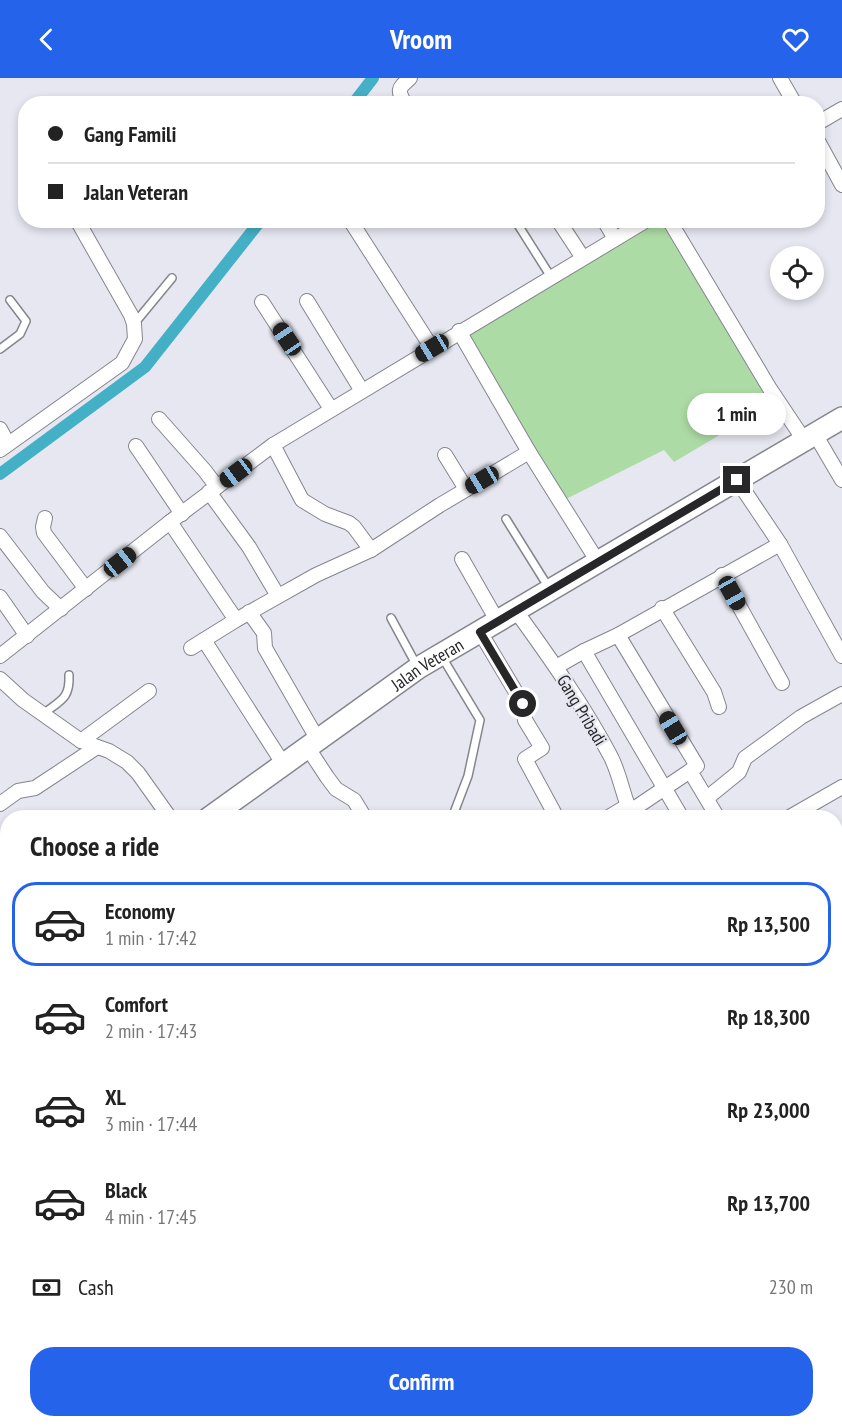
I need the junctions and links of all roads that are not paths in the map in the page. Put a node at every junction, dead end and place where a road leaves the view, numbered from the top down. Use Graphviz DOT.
graph roads {
  1 [pos="410,78"];
  2 [pos="780,78"];
  3 [pos="401,96"];
  4 [pos="790,96"];
  5 [pos="842,109"];
  6 [pos="825,119"];
  7 [pos="825,154"];
  8 [pos="842,185"];
  9 [pos="81,228"];
  10 [pos="355,228"];
  11 [pos="520,228"];
  12 [pos="563,228"];
  13 [pos="609,228"];
  14 [pos="634,228"];
  15 [pos="674,228"];
  16 [pos="615,239"];
  17 [pos="583,258"];
  18 [pos="551,277"];
  19 [pos="172,278"];
  20 [pos="10,300"];
  21 [pos="307,301"];
  22 [pos="262,302"];
  23 [pos="134,324"];
  24 [pos="459,332"];
  25 [pos="432,348"];
  26 [pos="0,349"];
  27 [pos="362,391"];
  28 [pos="331,409"];
  29 [pos="842,418"];
  30 [pos="159,419"];
  31 [pos="0,429"];
  32 [pos="810,437"];
  33 [pos="273,445"];
  34 [pos="136,446"];
  35 [pos="4,447"];
  36 [pos="530,452"];
  37 [pos="445,455"];
  38 [pos="737,480"];
  39 [pos="842,480"];
  40 [pos="466,489"];
  41 [pos="213,490"];
  42 [pos="182,514"];
  43 [pos="45,518"];
  44 [pos="506,519"];
  45 [pos="170,522"];
  46 [pos="0,536"];
  47 [pos="780,544"];
  48 [pos="371,550"];
  49 [pos="462,558"];
  50 [pos="598,562"];
  51 [pos="722,575"];
  52 [pos="86,589"];
  53 [pos="550,590"];
  54 [pos="278,596"];
  55 [pos="0,597"];
  56 [pos="663,608"];
  57 [pos="61,609"];
  58 [pos="249,612"];
  59 [pos="391,618"];
  60 [pos="236,620"];
  61 [pos="498,621"];
  62 [pos="618,635"];
  63 [pos="27,636"];
  64 [pos="204,640"];
  65 [pos="191,648"];
  66 [pos="584,651"];
  67 [pos="441,654"];
  68 [pos="0,655"];
  69 [pos="842,656"];
  70 [pos="556,667"];
  71 [pos="418,668"];
  72 [pos="69,675"];
  73 [pos="0,679"];
  74 [pos="782,683"];
  75 [pos="149,691"];
  76 [pos="842,694"];
  77 [pos="719,707"];
  78 [pos="43,714"];
  79 [pos="81,741"];
  80 [pos="313,744"];
  81 [pos="97,747"];
  82 [pos="284,765"];
  83 [pos="690,771"];
  84 [pos="842,787"];
  85 [pos="666,789"];
  86 [pos="707,798"];
  87 [pos="0,804"];
  88 [pos="164,810"];
  89 [pos="220,810"];
  90 [pos="360,810"];
  91 [pos="455,810"];
  92 [pos="553,810"];
  93 [pos="629,810"];
  94 [pos="632,810"];
  95 [pos="678,810"];
  96 [pos="714,810"];
  97 [pos="802,810"];
  1 -- 3 [label="street"];
  2 -- 4 [label="street"];
  5 -- 6 [label="street"];
  7 -- 8 [label="street"];
  9 -- 23 [label="street"];
  10 -- 25 [label="street"];
  11 -- 18 [label="lane"];
  12 -- 17 [label="street"];
  13 -- 16 [label="street"];
  14 -- 16 [label="street"];
  15 -- 32 [label="street"];
  16 -- 17 [label="street"];
  17 -- 18 [label="street"];
  18 -- 24 [label="street"];
  19 -- 23 [label="lane"];
  20 -- 26 [label="lane"];
  21 -- 27 [label="street"];
  22 -- 28 [label="street"];
  23 -- 35 [label="street"];
  24 -- 25 [label="street"];
  24 -- 36 [label="street"];
  25 -- 27 [label="street"];
  27 -- 28 [label="street"];
  28 -- 33 [label="street"];
  29 -- 32 [label="main road, Jalan Veteran"];
  30 -- 41 [label="street"];
  31 -- 35 [label="street"];
  32 -- 38 [label="main road, Jalan Veteran"];
  32 -- 39 [label="street"];
  33 -- 41 [label="street"];
  33 -- 48 [label="street"];
  34 -- 42 [label="street"];
  36 -- 40 [label="street"];
  36 -- 50 [label="street"];
  37 -- 40 [label="street"];
  38 -- 47 [label="street"];
  38 -- 50 [label="main road, Jalan Veteran"];
  40 -- 48 [label="street"];
  41 -- 42 [label="street"];
  41 -- 54 [label="street"];
  42 -- 45 [label="street"];
  43 -- 52 [label="street"];
  44 -- 53 [label="lane"];
  45 -- 52 [label="street"];
  45 -- 60 [label="street"];
  46 -- 57 [label="street"];
  47 -- 51 [label="street"];
  47 -- 69 [label="street"];
  48 -- 54 [label="street"];
  49 -- 61 [label="street"];
  50 -- 53 [label="main road, Jalan Veteran"];
  51 -- 56 [label="street"];
  51 -- 74 [label="street"];
  52 -- 57 [label="street"];
  53 -- 61 [label="main road, Jalan Veteran"];
  54 -- 58 [label="street"];
  55 -- 63 [label="street"];
  56 -- 62 [label="street"];
  56 -- 77 [label="street"];
  57 -- 63 [label="street"];
  58 -- 60 [label="street"];
  58 -- 80 [label="street"];
  59 -- 71 [label="lane"];
  60 -- 64 [label="street"];
  61 -- 67 [label="main road, Jalan Veteran"];
  61 -- 70 [label="street, Gang Pribadi"];
  61 -- 92 [label="street"];
  62 -- 66 [label="street"];
  62 -- 83 [label="street"];
  63 -- 68 [label="street"];
  64 -- 65 [label="street"];
  64 -- 82 [label="street"];
  66 -- 70 [label="street"];
  66 -- 85 [label="street"];
  67 -- 71 [label="main road, Jalan Veteran"];
  67 -- 91 [label="lane"];
  70 -- 93 [label="street, Gang Pribadi"];
  71 -- 80 [label="main road, Jalan Veteran"];
  72 -- 78 [label="lane"];
  73 -- 78 [label="street"];
  75 -- 79 [label="street"];
  76 -- 86 [label="street"];
  78 -- 79 [label="street"];
  79 -- 81 [label="street"];
  80 -- 82 [label="main road, Jalan Veteran"];
  80 -- 90 [label="street"];
  81 -- 87 [label="street"];
  81 -- 88 [label="street"];
  82 -- 89 [label="main road, Jalan Veteran"];
  83 -- 85 [label="street"];
  83 -- 86 [label="street"];
  84 -- 97 [label="street"];
  85 -- 94 [label="street"];
  85 -- 95 [label="street"];
  86 -- 96 [label="street"];
}
